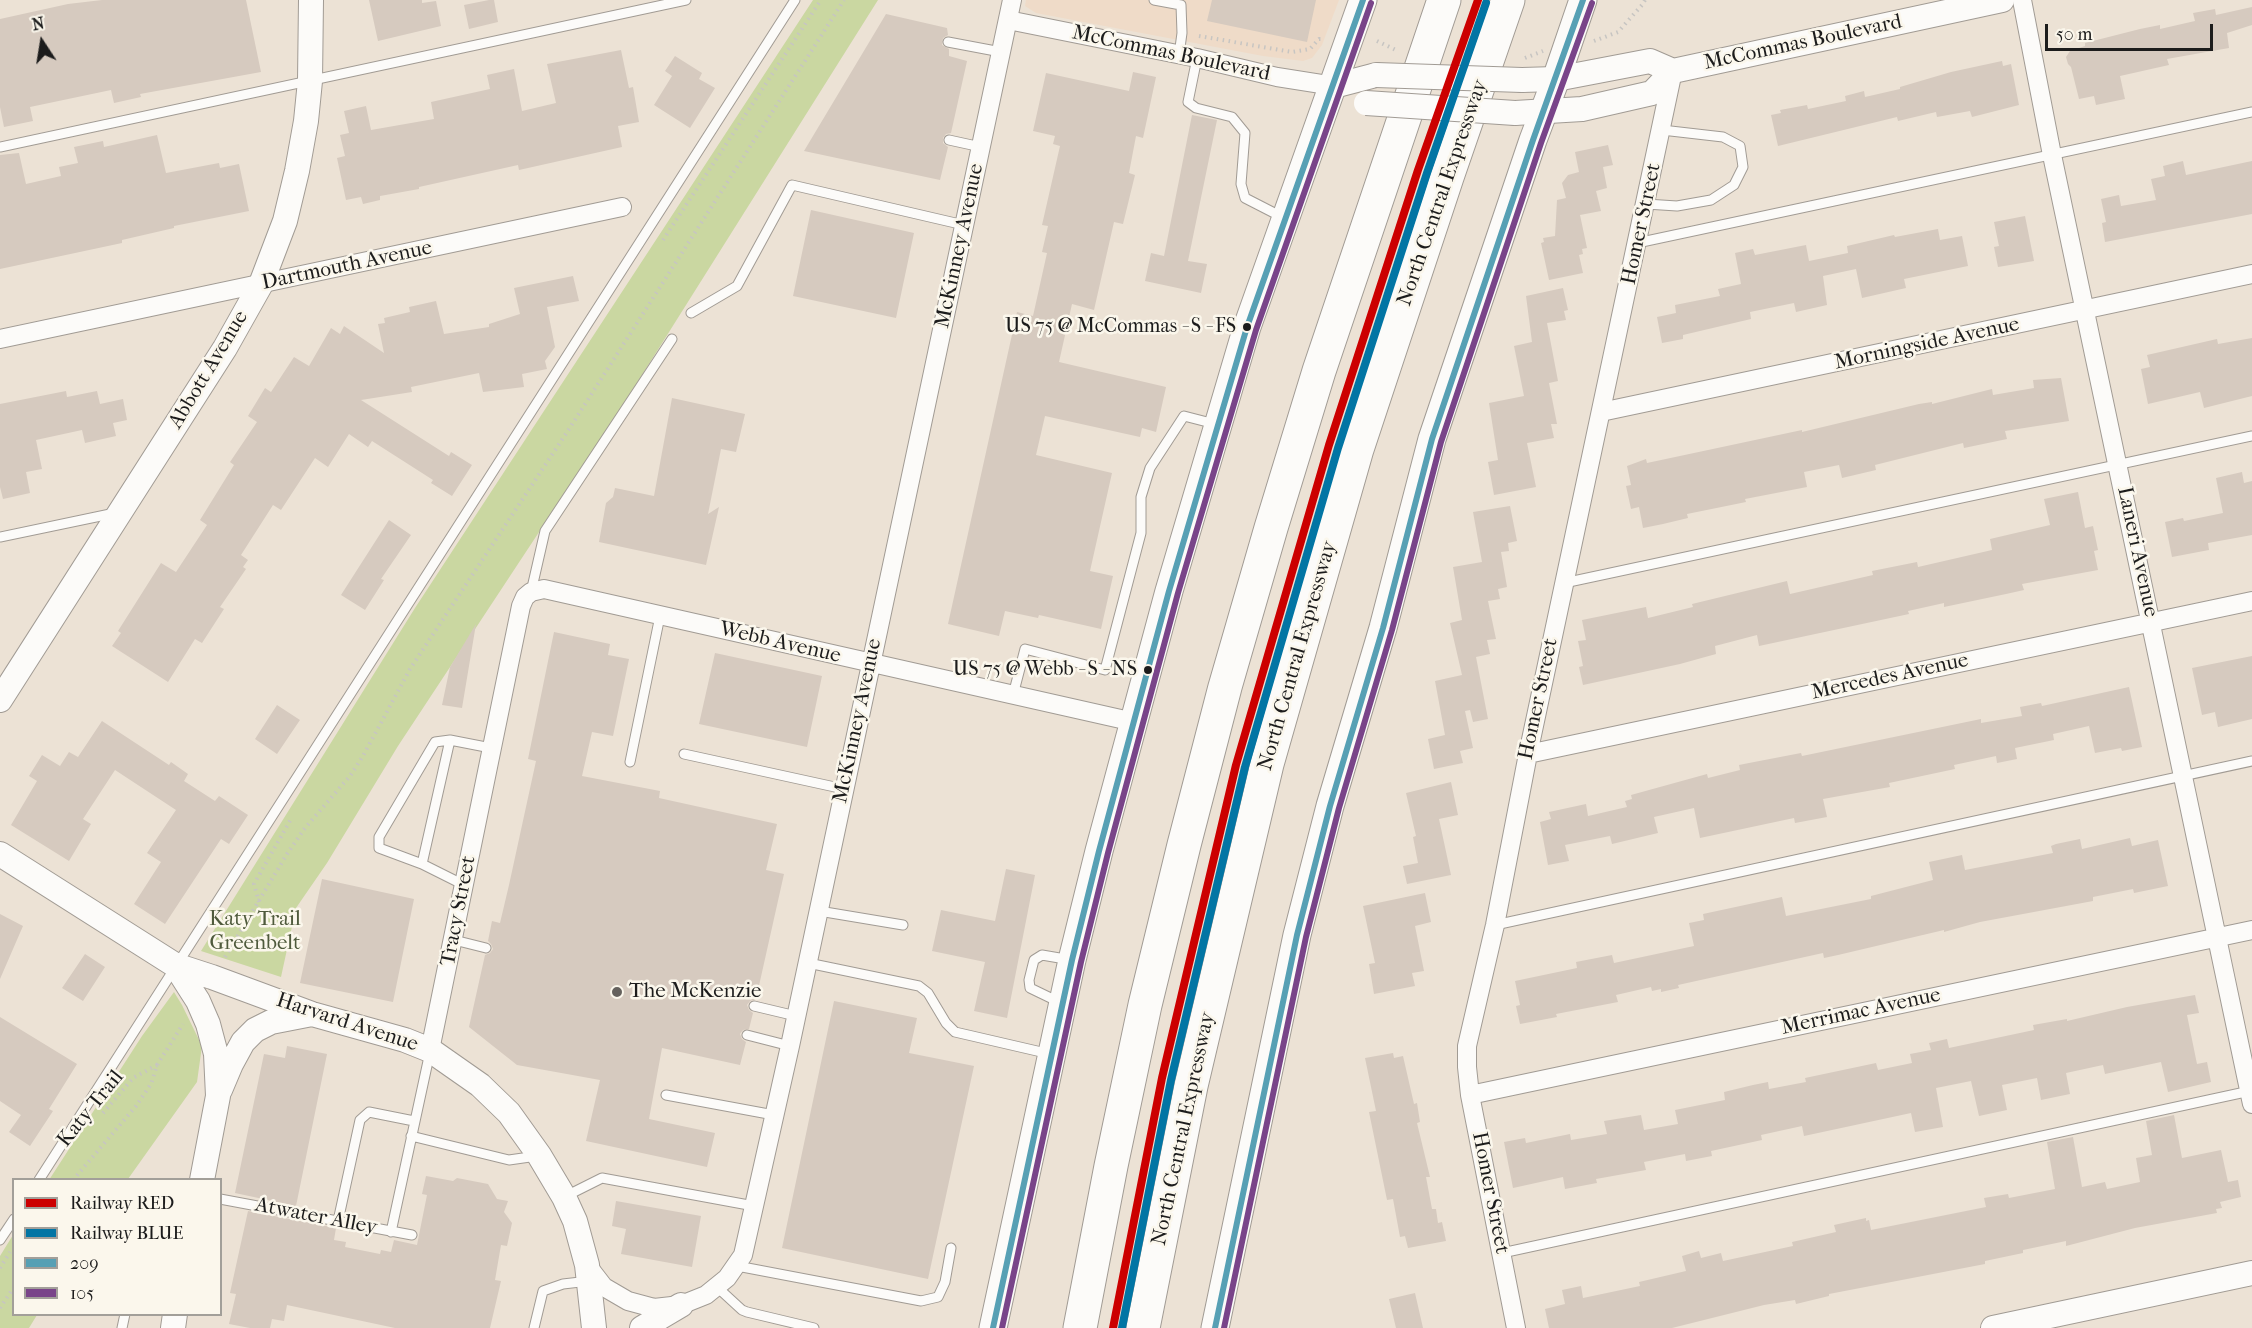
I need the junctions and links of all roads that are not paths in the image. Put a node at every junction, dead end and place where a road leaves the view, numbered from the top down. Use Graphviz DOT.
graph roads {
  1 [pos="311,0"];
  2 [pos="686,0"];
  3 [pos="795,0"];
  4 [pos="1012,0"];
  5 [pos="1154,0"];
  6 [pos="1363,0"];
  7 [pos="1444,0"];
  8 [pos="1508,0"];
  9 [pos="1583,0"];
  10 [pos="2002,0"];
  11 [pos="2022,0"];
  12 [pos="1181,3"];
  13 [pos="1008,20"];
  14 [pos="948,42"];
  15 [pos="1001,52"];
  16 [pos="1188,56"];
  17 [pos="1673,71"];
  18 [pos="1556,80"];
  19 [pos="310,81"];
  20 [pos="1334,86"];
  21 [pos="1544,112"];
  22 [pos="2252,112"];
  23 [pos="1662,130"];
  24 [pos="950,140"];
  25 [pos="0,147"];
  26 [pos="981,147"];
  27 [pos="2052,155"];
  28 [pos="1646,204"];
  29 [pos="622,207"];
  30 [pos="1286,219"];
  31 [pos="964,225"];
  32 [pos="1637,243"];
  33 [pos="2252,274"];
  34 [pos="261,284"];
  35 [pos="2086,311"];
  36 [pos="691,313"];
  37 [pos="0,339"];
  38 [pos="672,339"];
  39 [pos="1602,412"];
  40 [pos="1217,424"];
  41 [pos="2252,436"];
  42 [pos="2118,464"];
  43 [pos="120,512"];
  44 [pos="0,537"];
  45 [pos="1564,583"];
  46 [pos="531,592"];
  47 [pos="2252,601"];
  48 [pos="660,616"];
  49 [pos="2151,622"];
  50 [pos="871,663"];
  51 [pos="1013,695"];
  52 [pos="0,700"];
  53 [pos="1134,722"];
  54 [pos="450,740"];
  55 [pos="491,748"];
  56 [pos="684,754"];
  57 [pos="1527,754"];
  58 [pos="2252,761"];
  59 [pos="630,762"];
  60 [pos="2184,776"];
  61 [pos="844,789"];
  62 [pos="0,854"];
  63 [pos="422,864"];
  64 [pos="464,885"];
  65 [pos="819,911"];
  66 [pos="903,925"];
  67 [pos="1495,925"];
  68 [pos="2252,930"];
  69 [pos="2218,937"];
  70 [pos="454,940"];
  71 [pos="486,948"];
  72 [pos="1072,960"];
  73 [pos="808,963"];
  74 [pos="175,965"];
  75 [pos="1062,1003"];
  76 [pos="754,1006"];
  77 [pos="312,1014"];
  78 [pos="796,1016"];
  79 [pos="747,1035"];
  80 [pos="790,1046"];
  81 [pos="430,1050"];
  82 [pos="1051,1054"];
  83 [pos="666,1095"];
  84 [pos="1470,1095"];
  85 [pos="2251,1095"];
  86 [pos="218,1096"];
  87 [pos="774,1115"];
  88 [pos="414,1121"];
  89 [pos="411,1136"];
  90 [pos="539,1155"];
  91 [pos="40,1178"];
  92 [pos="202,1178"];
  93 [pos="564,1197"];
  94 [pos="222,1199"];
  95 [pos="754,1206"];
  96 [pos="338,1221"];
  97 [pos="12,1222"];
  98 [pos="391,1232"];
  99 [pos="412,1236"];
  100 [pos="0,1240"];
  101 [pos="951,1248"];
  102 [pos="1502,1253"];
  103 [pos="737,1266"];
  104 [pos="2252,1273"];
  105 [pos="590,1283"];
  106 [pos="717,1287"];
  107 [pos="681,1305"];
  108 [pos="534,1328"];
  109 [pos="594,1328"];
  110 [pos="642,1328"];
  111 [pos="814,1328"];
  112 [pos="993,1328"];
  113 [pos="1080,1328"];
  114 [pos="1143,1328"];
  115 [pos="1215,1328"];
  116 [pos="1516,1328"];
  117 [pos="1993,1328"];
  1 -- 19 [label="street, Abbott Avenue"];
  2 -- 19 [label="lane"];
  3 -- 74 [label="lane"];
  4 -- 13 [label="street, McKinney Avenue"];
  5 -- 12 [label="lane"];
  6 -- 20 [label="main road"];
  7 -- 113 [label="highway"];
  8 -- 114 [label="highway, North Central Expressway"];
  9 -- 18 [label="main road"];
  10 -- 17 [label="street, McCommas Boulevard"];
  11 -- 27 [label="street, Laneri Avenue"];
  12 -- 16 [label="lane"];
  13 -- 15 [label="street, McKinney Avenue"];
  13 -- 16 [label="street, McCommas Boulevard"];
  14 -- 15 [label="lane"];
  15 -- 26 [label="street, McKinney Avenue"];
  16 -- 20 [label="street, McCommas Boulevard"];
  16 -- 30 [label="lane"];
  17 -- 18 [label="street, McCommas Boulevard"];
  17 -- 21 [label="street, McCommas Boulevard"];
  17 -- 23 [label="street, Homer Street"];
  18 -- 20 [label="street, McCommas Boulevard, bridge"];
  18 -- 21 [label="main road"];
  19 -- 25 [label="lane"];
  19 -- 34 [label="street, Abbott Avenue"];
  20 -- 21 [label="street, McCommas Boulevard, bridge"];
  20 -- 30 [label="main road"];
  21 -- 115 [label="main road"];
  22 -- 27 [label="lane"];
  23 -- 28 [label="street, Homer Street"];
  23 -- 28 [label="lane"];
  24 -- 26 [label="lane"];
  26 -- 31 [label="street, McKinney Avenue"];
  27 -- 32 [label="lane"];
  27 -- 35 [label="street, Laneri Avenue"];
  28 -- 32 [label="street, Homer Street"];
  29 -- 34 [label="street, Dartmouth Avenue"];
  30 -- 40 [label="main road"];
  31 -- 36 [label="lane"];
  31 -- 50 [label="street, McKinney Avenue"];
  32 -- 39 [label="street, Homer Street"];
  33 -- 35 [label="street, Morningside Avenue"];
  34 -- 37 [label="street, Dartmouth Avenue"];
  34 -- 43 [label="street, Abbott Avenue"];
  35 -- 39 [label="street, Morningside Avenue"];
  35 -- 42 [label="street, Laneri Avenue"];
  38 -- 46 [label="lane"];
  39 -- 45 [label="street, Homer Street"];
  40 -- 51 [label="lane"];
  40 -- 53 [label="main road"];
  41 -- 42 [label="lane"];
  42 -- 45 [label="lane"];
  42 -- 49 [label="street, Laneri Avenue"];
  43 -- 44 [label="lane"];
  43 -- 52 [label="street, Abbott Avenue"];
  45 -- 57 [label="street, Homer Street"];
  46 -- 48 [label="street, Webb Avenue"];
  46 -- 55 [label="street, Tracy Street"];
  47 -- 49 [label="street, Mercedes Avenue"];
  48 -- 50 [label="street, Webb Avenue"];
  48 -- 59 [label="lane"];
  49 -- 57 [label="street, Mercedes Avenue"];
  49 -- 60 [label="street, Laneri Avenue"];
  50 -- 51 [label="street, Webb Avenue"];
  50 -- 61 [label="street, McKinney Avenue"];
  51 -- 53 [label="street, Webb Avenue"];
  53 -- 72 [label="main road"];
  54 -- 55 [label="lane"];
  54 -- 63 [label="lane"];
  54 -- 63 [label="lane"];
  55 -- 64 [label="street, Tracy Street"];
  56 -- 61 [label="lane"];
  57 -- 67 [label="street, Homer Street"];
  58 -- 60 [label="lane"];
  60 -- 67 [label="lane"];
  60 -- 69 [label="street, Laneri Avenue"];
  61 -- 65 [label="street, McKinney Avenue"];
  62 -- 74 [label="street, Harvard Avenue"];
  63 -- 64 [label="lane"];
  64 -- 70 [label="street, Tracy Street"];
  65 -- 66 [label="lane"];
  65 -- 73 [label="street, McKinney Avenue"];
  67 -- 84 [label="street, Homer Street"];
  68 -- 69 [label="street, Merrimac Avenue"];
  69 -- 84 [label="street, Merrimac Avenue"];
  69 -- 85 [label="street, Laneri Avenue"];
  70 -- 71 [label="lane"];
  70 -- 81 [label="street, Tracy Street"];
  72 -- 75 [label="main road"];
  72 -- 75 [label="lane"];
  73 -- 78 [label="street, McKinney Avenue"];
  73 -- 82 [label="lane"];
  74 -- 77 [label="street, Harvard Avenue"];
  74 -- 86 [label="street, Harvard Avenue"];
  74 -- 91 [label="lane"];
  75 -- 82 [label="main road"];
  76 -- 78 [label="lane"];
  77 -- 81 [label="street, Harvard Avenue"];
  77 -- 86 [label="street"];
  78 -- 80 [label="street, McKinney Avenue"];
  79 -- 80 [label="lane"];
  80 -- 87 [label="street, McKinney Avenue"];
  81 -- 88 [label="lane, Tracy Street"];
  81 -- 90 [label="street, Harvard Avenue"];
  82 -- 112 [label="main road"];
  83 -- 87 [label="lane"];
  84 -- 102 [label="street, Homer Street"];
  85 -- 102 [label="lane"];
  86 -- 92 [label="street"];
  87 -- 95 [label="street, McKinney Avenue"];
  88 -- 89 [label="lane, Tracy Street"];
  88 -- 96 [label="lane"];
  89 -- 90 [label="lane"];
  89 -- 98 [label="lane, Tracy Street"];
  90 -- 93 [label="street, Harvard Avenue"];
  93 -- 95 [label="lane"];
  93 -- 105 [label="street, Harvard Avenue"];
  94 -- 96 [label="lane, Atwater Alley"];
  95 -- 103 [label="street, McKinney Avenue"];
  96 -- 98 [label="lane, Atwater Alley"];
  97 -- 100 [label="lane"];
  98 -- 99 [label="lane, Atwater Alley"];
  101 -- 103 [label="lane"];
  102 -- 116 [label="street, Homer Street"];
  103 -- 106 [label="street, McKinney Avenue"];
  104 -- 117 [label="street"];
  105 -- 107 [label="street, McKinney Avenue"];
  105 -- 108 [label="lane"];
  105 -- 109 [label="street"];
  106 -- 107 [label="street, McKinney Avenue"];
  106 -- 111 [label="lane"];
  107 -- 110 [label="street"];
}
